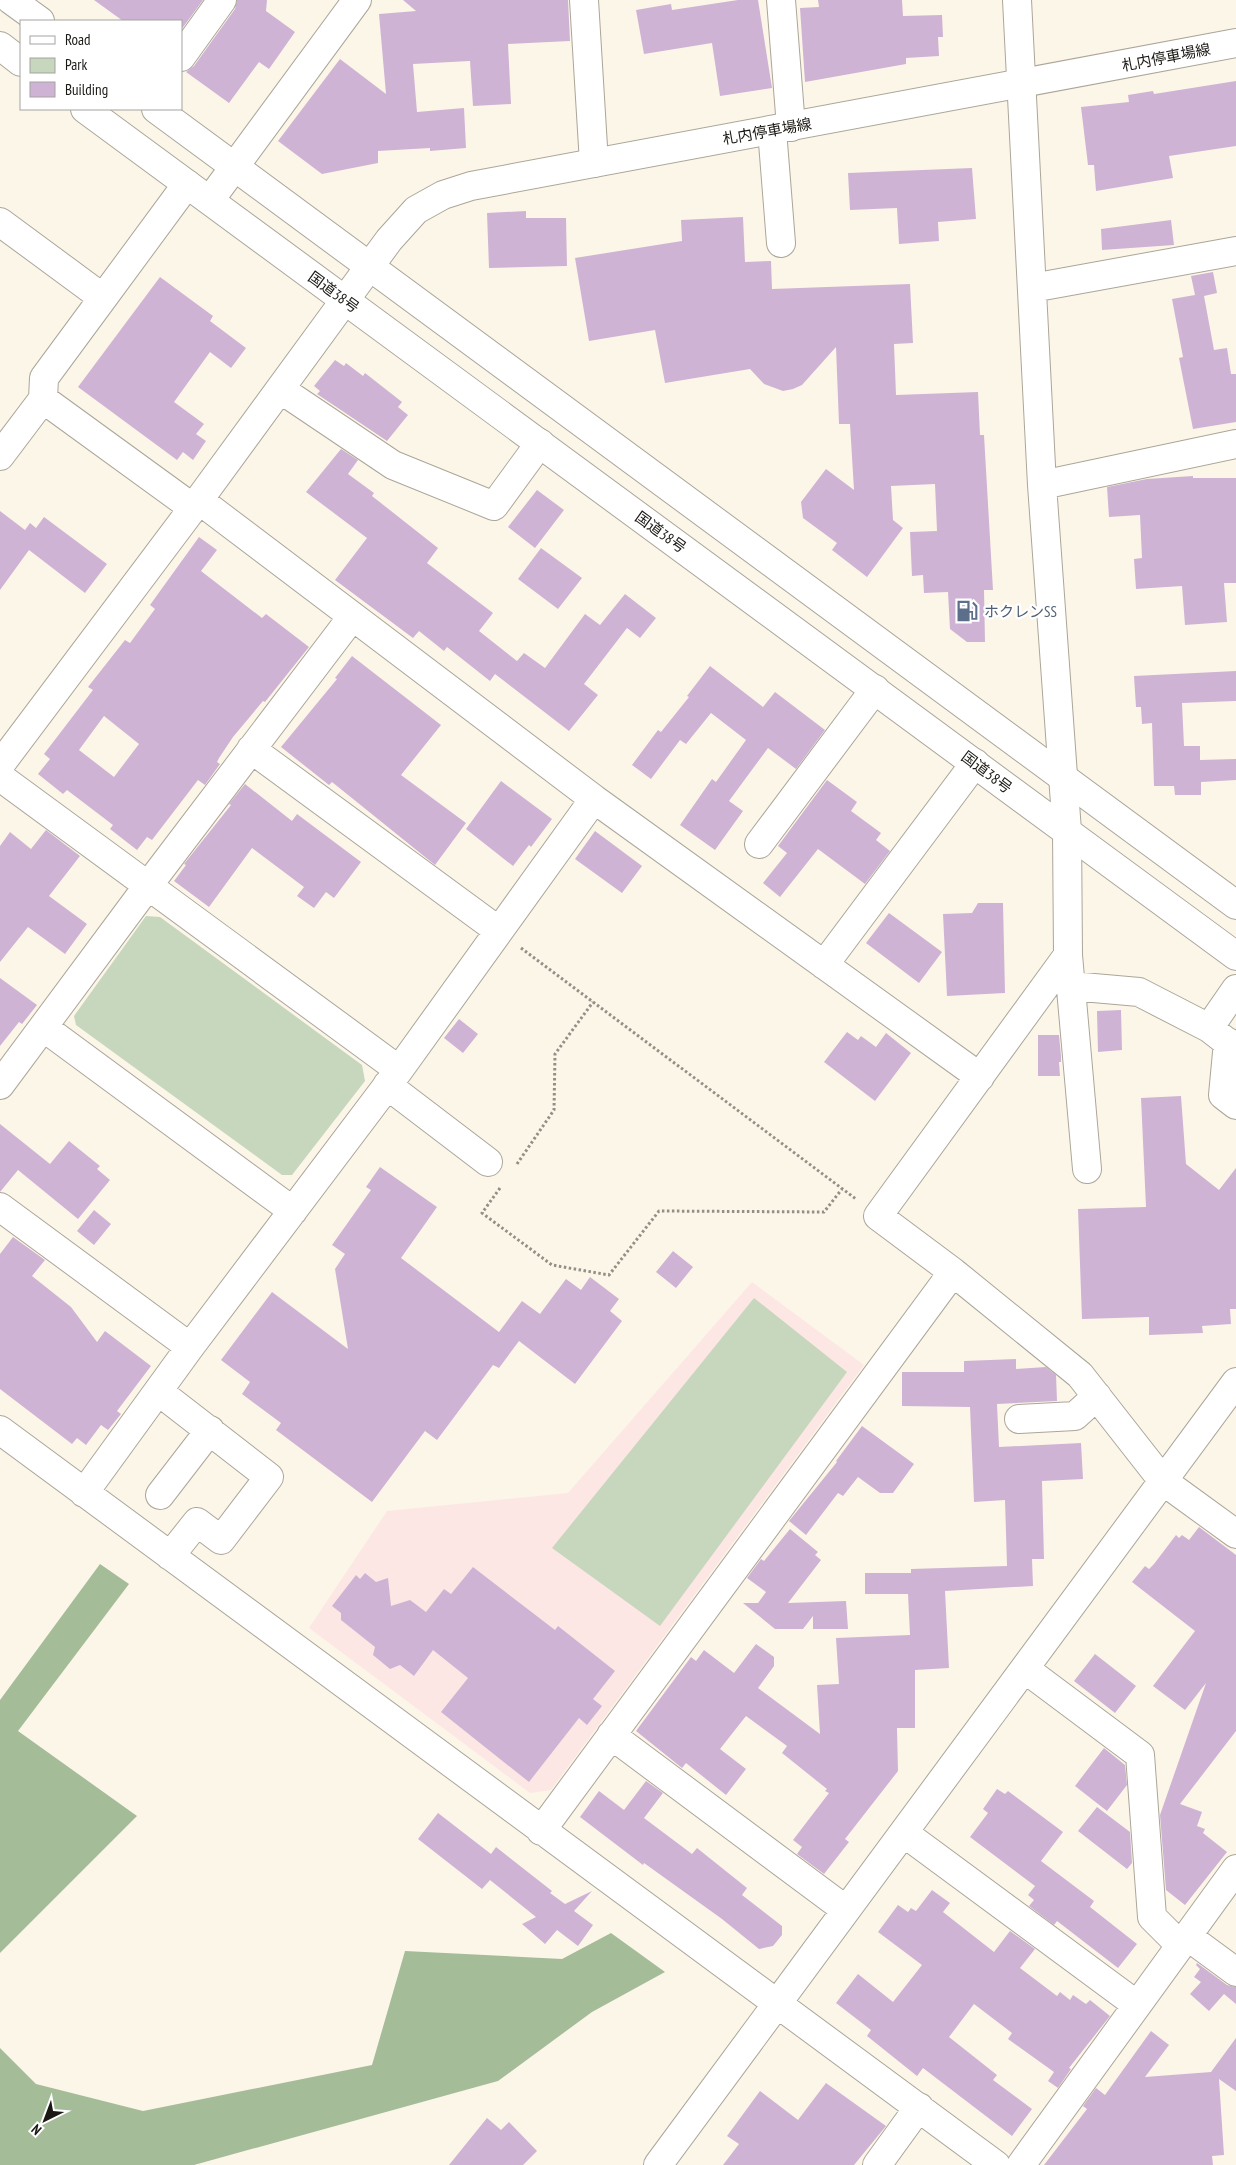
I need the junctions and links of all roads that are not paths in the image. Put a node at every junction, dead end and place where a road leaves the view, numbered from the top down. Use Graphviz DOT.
graph roads {
  1 [pos="11,0"];
  2 [pos="222,0"];
  3 [pos="584,0"];
  4 [pos="781,0"];
  5 [pos="1018,0"];
  6 [pos="344,4"];
  7 [pos="39,20"];
  8 [pos="1236,43"];
  9 [pos="0,46"];
  10 [pos="182,56"];
  11 [pos="20,61"];
  12 [pos="1021,84"];
  13 [pos="86,110"];
  14 [pos="157,110"];
  15 [pos="782,128"];
  16 [pos="594,163"];
  17 [pos="234,167"];
  18 [pos="187,184"];
  19 [pos="210,200"];
  20 [pos="0,222"];
  21 [pos="782,243"];
  22 [pos="1236,251"];
  23 [pos="371,266"];
  24 [pos="1032,288"];
  25 [pos="103,298"];
  26 [pos="345,300"];
  27 [pos="280,389"];
  28 [pos="43,399"];
  29 [pos="540,443"];
  30 [pos="1236,444"];
  31 [pos="0,456"];
  32 [pos="1042,485"];
  33 [pos="196,504"];
  34 [pos="352,617"];
  35 [pos="875,689"];
  36 [pos="251,748"];
  37 [pos="975,763"];
  38 [pos="0,765"];
  39 [pos="0,777"];
  40 [pos="1062,777"];
  41 [pos="594,799"];
  42 [pos="1067,831"];
  43 [pos="758,844"];
  44 [pos="147,887"];
  45 [pos="1236,905"];
  46 [pos="499,931"];
  47 [pos="1068,955"];
  48 [pos="1236,956"];
  49 [pos="824,964"];
  50 [pos="1071,986"];
  51 [pos="1236,989"];
  52 [pos="43,1027"];
  53 [pos="1224,1040"];
  54 [pos="393,1077"];
  55 [pos="980,1077"];
  56 [pos="0,1085"];
  57 [pos="1236,1105"];
  58 [pos="1086,1169"];
  59 [pos="496,1172"];
  60 [pos="0,1207"];
  61 [pos="293,1210"];
  62 [pos="953,1272"];
  63 [pos="190,1347"];
  64 [pos="1236,1382"];
  65 [pos="158,1391"];
  66 [pos="1097,1396"];
  67 [pos="1019,1418"];
  68 [pos="0,1430"];
  69 [pos="210,1430"];
  70 [pos="1163,1481"];
  71 [pos="84,1493"];
  72 [pos="160,1495"];
  73 [pos="1236,1534"];
  74 [pos="170,1556"];
  75 [pos="1025,1669"];
  76 [pos="611,1735"];
  77 [pos="541,1831"];
  78 [pos="904,1833"];
  79 [pos="1236,1869"];
  80 [pos="846,1910"];
  81 [pos="1184,1940"];
  82 [pos="1236,1972"];
  83 [pos="776,2004"];
  84 [pos="1137,2005"];
  85 [pos="919,2108"];
  86 [pos="658,2165"];
  87 [pos="877,2165"];
  88 [pos="996,2165"];
  89 [pos="1021,2165"];
  1 -- 7 [label="main road"];
  2 -- 10 [label="main road"];
  3 -- 16 [label="main road"];
  4 -- 15 [label="main road"];
  5 -- 12 [label="main road"];
  6 -- 17 [label="main road"];
  8 -- 12 [label="main road, 札内停車場線"];
  9 -- 11 [label="main road"];
  12 -- 15 [label="main road, 札内停車場線"];
  12 -- 24 [label="main road"];
  13 -- 18 [label="main road, 国道38号"];
  14 -- 17 [label="main road"];
  15 -- 16 [label="main road, 札内停車場線"];
  15 -- 21 [label="main road"];
  16 -- 23 [label="main road, 札内停車場線"];
  17 -- 19 [label="main road"];
  17 -- 23 [label="main road"];
  18 -- 19 [label="main road, 国道38号"];
  18 -- 25 [label="main road"];
  19 -- 26 [label="main road, 国道38号"];
  20 -- 25 [label="main road"];
  22 -- 24 [label="main road"];
  23 -- 26 [label="main road, 札内停車場線"];
  23 -- 40 [label="main road"];
  24 -- 32 [label="main road"];
  25 -- 28 [label="main road"];
  26 -- 27 [label="main road, 札内停車場線"];
  26 -- 29 [label="main road, 国道38号"];
  27 -- 29 [label="main road"];
  27 -- 33 [label="main road, 札内停車場線"];
  28 -- 31 [label="main road"];
  28 -- 33 [label="main road"];
  29 -- 35 [label="main road, 国道38号"];
  30 -- 32 [label="main road"];
  32 -- 40 [label="main road"];
  33 -- 34 [label="main road"];
  33 -- 38 [label="main road, 札内停車場線"];
  34 -- 36 [label="main road"];
  34 -- 41 [label="main road"];
  35 -- 37 [label="main road, 国道38号"];
  35 -- 43 [label="main road"];
  36 -- 44 [label="main road"];
  36 -- 46 [label="main road"];
  37 -- 42 [label="main road, 国道38号"];
  37 -- 49 [label="main road"];
  39 -- 44 [label="main road"];
  40 -- 42 [label="main road"];
  40 -- 45 [label="main road"];
  41 -- 46 [label="main road"];
  41 -- 49 [label="main road"];
  42 -- 47 [label="main road"];
  42 -- 48 [label="main road, 国道38号"];
  44 -- 52 [label="main road"];
  44 -- 54 [label="main road"];
  46 -- 54 [label="main road"];
  47 -- 50 [label="main road"];
  47 -- 55 [label="main road"];
  49 -- 55 [label="main road"];
  50 -- 53 [label="main road"];
  50 -- 58 [label="main road"];
  51 -- 53 [label="main road"];
  52 -- 56 [label="main road"];
  52 -- 61 [label="main road"];
  53 -- 57 [label="main road"];
  54 -- 59 [label="main road"];
  54 -- 61 [label="main road"];
  55 -- 62 [label="main road"];
  60 -- 63 [label="main road"];
  61 -- 63 [label="main road"];
  62 -- 66 [label="main road"];
  62 -- 76 [label="main road"];
  63 -- 65 [label="main road"];
  64 -- 70 [label="main road"];
  65 -- 69 [label="main road"];
  65 -- 71 [label="main road"];
  66 -- 67 [label="main road"];
  66 -- 70 [label="main road"];
  68 -- 71 [label="main road"];
  69 -- 72 [label="main road"];
  69 -- 74 [label="main road"];
  70 -- 73 [label="main road"];
  70 -- 75 [label="main road"];
  71 -- 74 [label="main road"];
  74 -- 77 [label="main road"];
  75 -- 78 [label="main road"];
  75 -- 81 [label="main road"];
  76 -- 77 [label="main road"];
  76 -- 80 [label="main road"];
  77 -- 83 [label="main road"];
  78 -- 80 [label="main road"];
  78 -- 84 [label="main road"];
  79 -- 81 [label="main road"];
  80 -- 83 [label="main road"];
  81 -- 82 [label="main road"];
  81 -- 84 [label="main road"];
  83 -- 85 [label="main road"];
  83 -- 86 [label="main road"];
  84 -- 89 [label="main road"];
  85 -- 87 [label="main road"];
  85 -- 88 [label="main road"];
}
